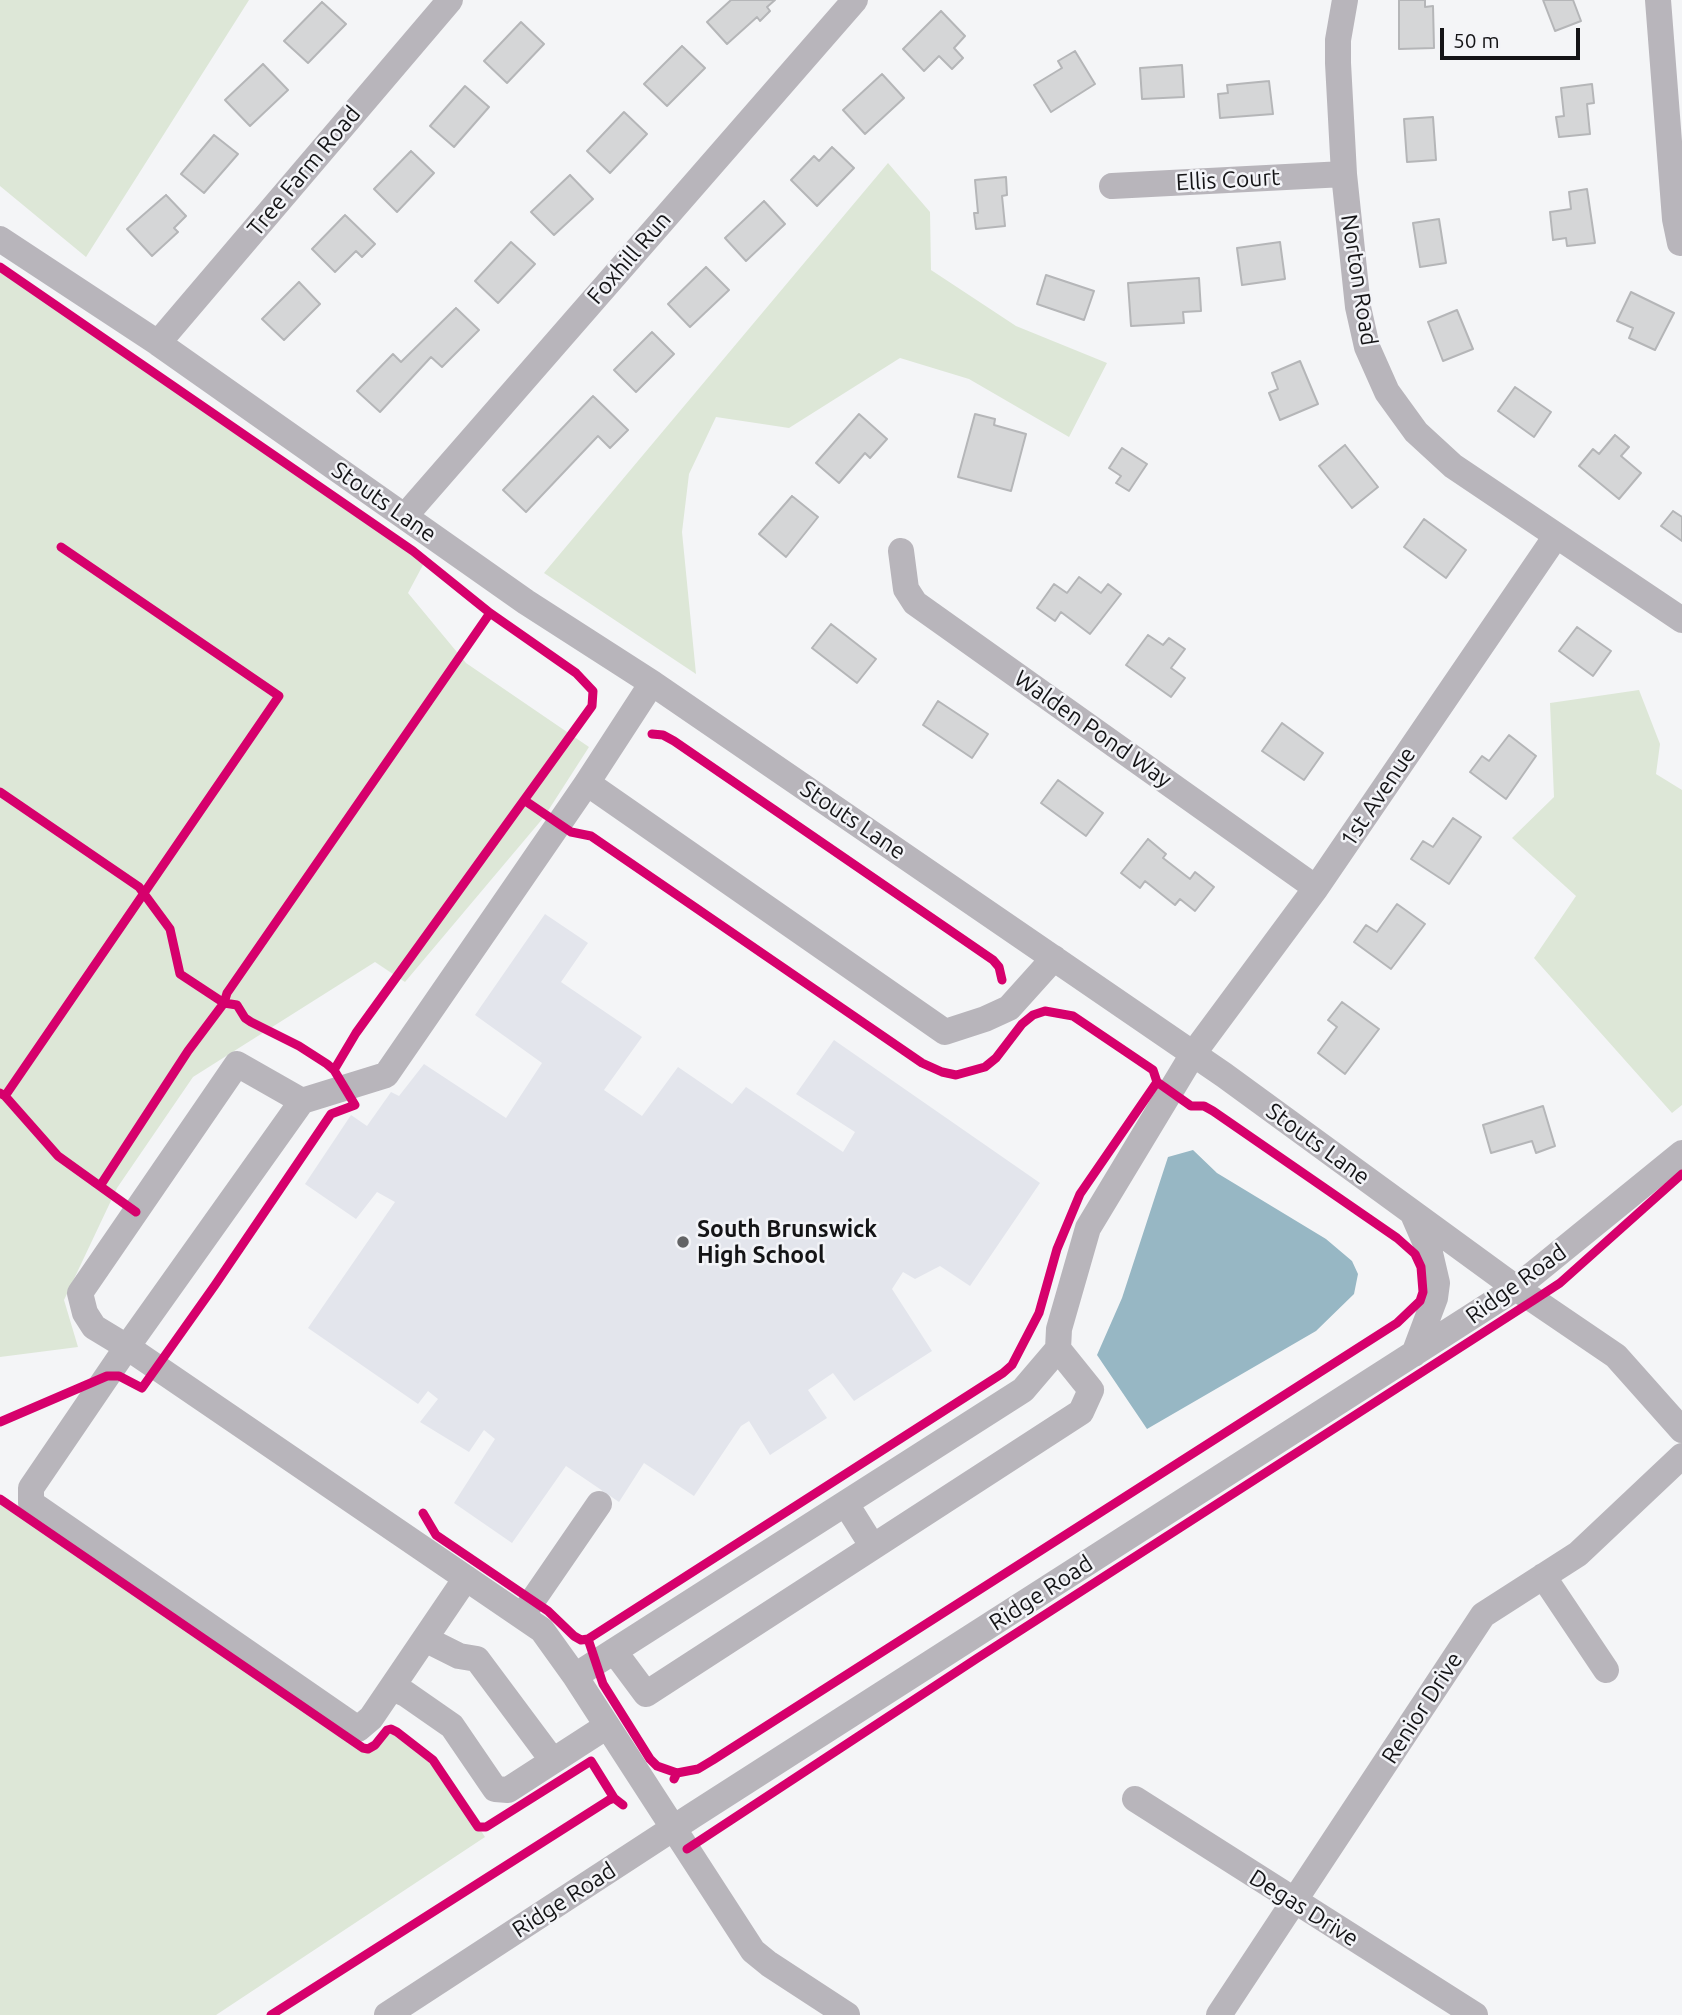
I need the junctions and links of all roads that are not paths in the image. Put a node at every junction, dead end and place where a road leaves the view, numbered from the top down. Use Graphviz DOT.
graph roads {
  1 [pos="450,0"];
  2 [pos="853,0"];
  3 [pos="1345,0"];
  4 [pos="1658,0"];
  5 [pos="1344,174"];
  6 [pos="1112,186"];
  7 [pos="0,239"];
  8 [pos="1680,243"];
  9 [pos="158,343"];
  10 [pos="404,516"];
  11 [pos="1556,536"];
  12 [pos="901,551"];
  13 [pos="1682,620"];
  14 [pos="652,683"];
  15 [pos="587,783"];
  16 [pos="1316,888"];
  17 [pos="1054,958"];
  18 [pos="1193,1054"];
  19 [pos="302,1101"];
  20 [pos="1682,1153"];
  21 [pos="1412,1212"];
  22 [pos="1516,1288"];
  23 [pos="127,1347"];
  24 [pos="1059,1349"];
  25 [pos="1414,1354"];
  26 [pos="1682,1430"];
  27 [pos="1682,1456"];
  28 [pos="599,1504"];
  29 [pos="846,1504"];
  30 [pos="873,1547"];
  31 [pos="1543,1576"];
  32 [pos="466,1578"];
  33 [pos="522,1616"];
  34 [pos="425,1640"];
  35 [pos="614,1651"];
  36 [pos="1606,1670"];
  37 [pos="575,1676"];
  38 [pos="392,1688"];
  39 [pos="607,1727"];
  40 [pos="552,1761"];
  41 [pos="1135,1799"];
  42 [pos="674,1828"];
  43 [pos="1295,1902"];
  44 [pos="387,2015"];
  45 [pos="847,2015"];
  46 [pos="1219,2015"];
  47 [pos="1475,2015"];
  1 -- 9 [label="street, Tree Farm Road"];
  2 -- 10 [label="street, Foxhill Run"];
  3 -- 5 [label="street, Norton Road"];
  4 -- 8 [label="street"];
  5 -- 6 [label="street, Ellis Court"];
  5 -- 11 [label="street, Norton Road"];
  7 -- 9 [label="street, Stouts Lane"];
  9 -- 10 [label="street, Stouts Lane"];
  10 -- 14 [label="street, Stouts Lane"];
  11 -- 13 [label="street, Norton Road"];
  11 -- 16 [label="street, 1st Avenue"];
  12 -- 16 [label="street, Walden Pond Way"];
  14 -- 15 [label="street"];
  14 -- 17 [label="street, Stouts Lane"];
  15 -- 17 [label="street"];
  15 -- 19 [label="street"];
  16 -- 18 [label="street, 1st Avenue"];
  17 -- 18 [label="street, Stouts Lane"];
  18 -- 21 [label="street, Stouts Lane"];
  18 -- 24 [label="street, 1st Avenue"];
  19 -- 23 [label="street"];
  19 -- 23 [label="street"];
  20 -- 22 [label="street, Ridge Road"];
  21 -- 22 [label="street, Stouts Lane"];
  21 -- 25 [label="street"];
  22 -- 25 [label="street, Ridge Road"];
  22 -- 26 [label="street, Stouts Lane"];
  23 -- 32 [label="street"];
  23 -- 38 [label="street"];
  24 -- 29 [label="street"];
  24 -- 30 [label="street"];
  25 -- 42 [label="street, Ridge Road"];
  27 -- 31 [label="street, Renior Drive"];
  28 -- 33 [label="street"];
  29 -- 30 [label="street"];
  29 -- 35 [label="street"];
  30 -- 35 [label="street"];
  31 -- 36 [label="street"];
  31 -- 43 [label="street, Renior Drive"];
  32 -- 33 [label="street"];
  32 -- 34 [label="street"];
  33 -- 37 [label="street"];
  34 -- 38 [label="street"];
  34 -- 40 [label="street"];
  35 -- 37 [label="street"];
  37 -- 39 [label="street"];
  38 -- 40 [label="street"];
  39 -- 40 [label="street"];
  39 -- 42 [label="street"];
  41 -- 43 [label="street, Degas Drive"];
  42 -- 44 [label="street, Ridge Road"];
  42 -- 45 [label="street"];
  43 -- 46 [label="street, Renior Drive"];
  43 -- 47 [label="street, Degas Drive"];
}
